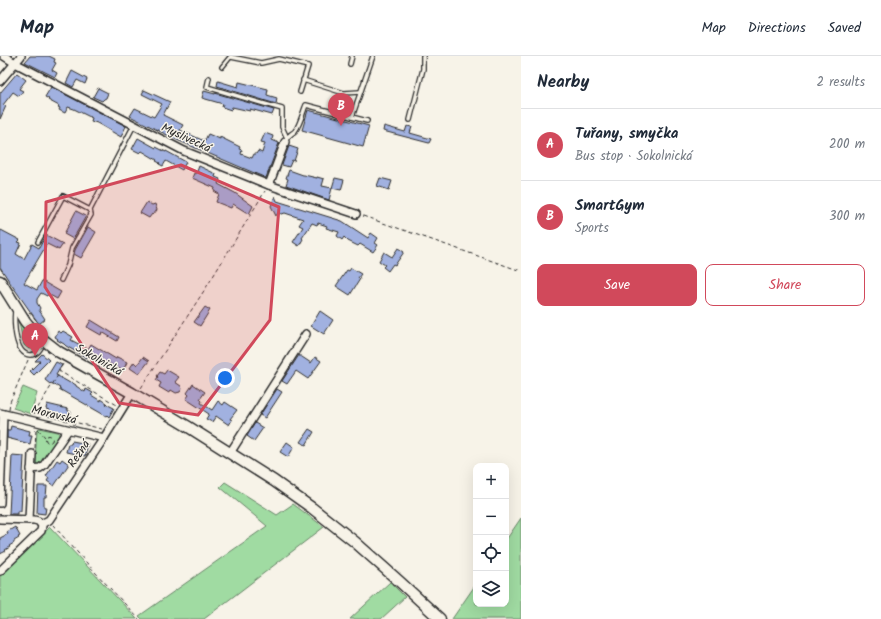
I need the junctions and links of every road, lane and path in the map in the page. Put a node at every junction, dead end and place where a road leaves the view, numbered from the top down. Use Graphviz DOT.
graph roads {
  1 [pos="4,56"];
  2 [pos="21,56"];
  3 [pos="231,56"];
  4 [pos="352,56"];
  5 [pos="373,56"];
  6 [pos="423,56"];
  7 [pos="15,63"];
  8 [pos="350,64"];
  9 [pos="222,67"];
  10 [pos="209,78"];
  11 [pos="304,80"];
  12 [pos="0,81"];
  13 [pos="300,92"];
  14 [pos="360,92"];
  15 [pos="352,117"];
  16 [pos="410,120"];
  17 [pos="367,121"];
  18 [pos="134,125"];
  19 [pos="286,140"];
  20 [pos="269,185"];
  21 [pos="90,210"];
  22 [pos="356,214"];
  23 [pos="38,242"];
  24 [pos="0,268"];
  25 [pos="521,271"];
  26 [pos="2,277"];
  27 [pos="61,280"];
  28 [pos="16,306"];
  29 [pos="30,312"];
  30 [pos="38,324"];
  31 [pos="306,334"];
  32 [pos="45,342"];
  33 [pos="28,354"];
  34 [pos="63,361"];
  35 [pos="60,372"];
  36 [pos="134,394"];
  37 [pos="118,407"];
  38 [pos="4,413"];
  39 [pos="32,417"];
  40 [pos="71,428"];
  41 [pos="102,429"];
  42 [pos="45,438"];
  43 [pos="104,438"];
  44 [pos="230,453"];
  45 [pos="32,454"];
  46 [pos="31,469"];
  47 [pos="0,503"];
  48 [pos="0,519"];
  49 [pos="29,520"];
  50 [pos="49,520"];
  51 [pos="41,524"];
  52 [pos="0,571"];
  53 [pos="139,619"];
  54 [pos="440,619"];
  1 -- 7 [label="street, Myslivecká"];
  2 -- 7 [label="street"];
  3 -- 9 [label="lane"];
  3 -- 11 [label="lane"];
  4 -- 8 [label="lane"];
  5 -- 14 [label="lane"];
  6 -- 16 [label="lane"];
  7 -- 12 [label="street"];
  7 -- 18 [label="street, Myslivecká"];
  10 -- 19 [label="lane"];
  11 -- 13 [label="lane"];
  11 -- 14 [label="lane"];
  14 -- 15 [label="lane"];
  15 -- 17 [label="lane"];
  15 -- 19 [label="lane"];
  18 -- 20 [label="street, Myslivecká"];
  18 -- 21 [label="lane"];
  19 -- 20 [label="street"];
  20 -- 22 [label="street, Myslivecká"];
  20 -- 36 [label="path"];
  21 -- 23 [label="lane"];
  21 -- 27 [label="lane"];
  22 -- 25 [label="path"];
  24 -- 26 [label="path"];
  26 -- 28 [label="main road, Sokolnická"];
  28 -- 32 [label="main road, Sokolnická"];
  28 -- 33 [label="lane"];
  29 -- 30 [label="path"];
  31 -- 44 [label="street"];
  32 -- 33 [label="lane"];
  32 -- 36 [label="main road, Sokolnická"];
  33 -- 38 [label="path"];
  34 -- 35 [label="path"];
  35 -- 37 [label="path"];
  35 -- 39 [label="path"];
  36 -- 43 [label="street, Režná"];
  36 -- 44 [label="main road, Sokolnická"];
  38 -- 40 [label="street, Moravská"];
  38 -- 47 [label="street"];
  40 -- 41 [label="path"];
  40 -- 43 [label="street, Moravská"];
  40 -- 46 [label="street"];
  42 -- 45 [label="path"];
  43 -- 50 [label="street, Režná"];
  44 -- 54 [label="main road, Sokolnická"];
  45 -- 46 [label="street"];
  46 -- 49 [label="street"];
  48 -- 49 [label="street"];
  49 -- 51 [label="street"];
  50 -- 51 [label="street, Režná"];
  50 -- 53 [label="path"];
  51 -- 52 [label="street"];
}
